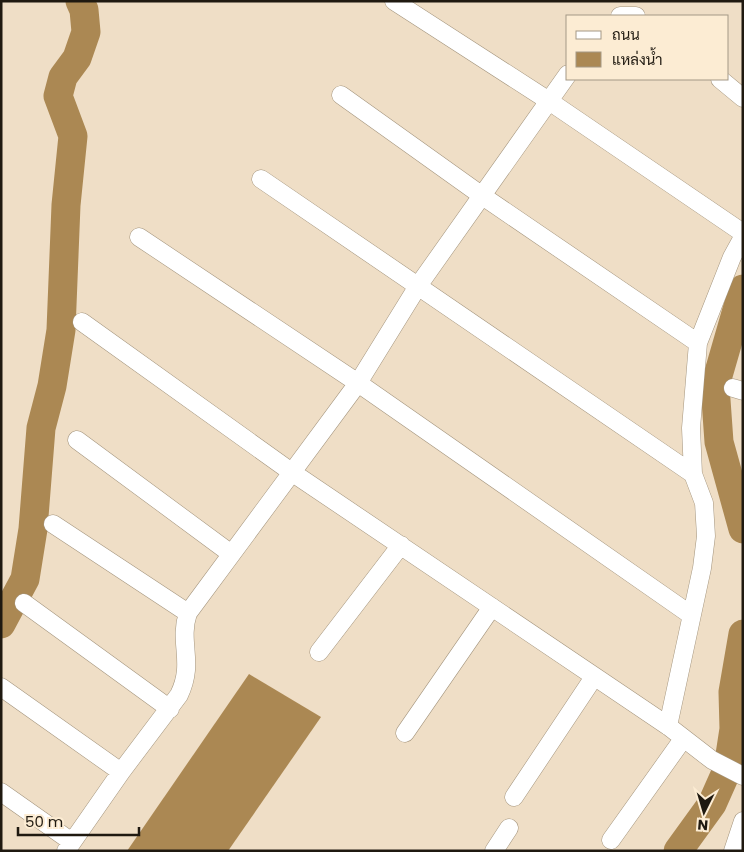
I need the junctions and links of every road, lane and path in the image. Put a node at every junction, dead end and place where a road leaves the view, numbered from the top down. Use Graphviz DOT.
graph roads {
  1 [pos="394,1"];
  2 [pos="566,77"];
  3 [pos="721,80"];
  4 [pos="341,95"];
  5 [pos="743,98"];
  6 [pos="549,101"];
  7 [pos="261,178"];
  8 [pos="481,195"];
  9 [pos="743,235"];
  10 [pos="139,237"];
  11 [pos="418,286"];
  12 [pos="82,322"];
  13 [pos="698,343"];
  14 [pos="358,383"];
  15 [pos="77,440"];
  16 [pos="290,472"];
  17 [pos="693,474"];
  18 [pos="53,524"];
  19 [pos="401,545"];
  20 [pos="230,553"];
  21 [pos="24,603"];
  22 [pos="492,607"];
  23 [pos="188,613"];
  24 [pos="692,615"];
  25 [pos="319,652"];
  26 [pos="594,677"];
  27 [pos="1,687"];
  28 [pos="170,709"];
  29 [pos="668,726"];
  30 [pos="405,733"];
  31 [pos="683,739"];
  32 [pos="121,772"];
  33 [pos="740,775"];
  34 [pos="1,792"];
  35 [pos="514,797"];
  36 [pos="743,821"];
  37 [pos="509,828"];
  38 [pos="611,840"];
  39 [pos="69,847"];
  40 [pos="494,851"];
  41 [pos="733,851"];
  1 -- 6 [label="street"];
  2 -- 6 [label="street"];
  3 -- 5 [label="street"];
  4 -- 8 [label="street"];
  6 -- 8 [label="street"];
  6 -- 9 [label="street"];
  7 -- 11 [label="street"];
  8 -- 11 [label="street"];
  8 -- 13 [label="street"];
  9 -- 13 [label="street"];
  10 -- 14 [label="street"];
  11 -- 14 [label="street"];
  11 -- 17 [label="street"];
  12 -- 16 [label="street"];
  13 -- 17 [label="street"];
  14 -- 16 [label="street"];
  14 -- 24 [label="street"];
  15 -- 20 [label="street"];
  16 -- 19 [label="street"];
  16 -- 20 [label="street"];
  17 -- 24 [label="street"];
  18 -- 23 [label="street"];
  19 -- 22 [label="street"];
  19 -- 25 [label="street"];
  20 -- 23 [label="street"];
  21 -- 28 [label="street"];
  22 -- 26 [label="street"];
  22 -- 30 [label="street"];
  23 -- 28 [label="street"];
  24 -- 29 [label="street"];
  26 -- 29 [label="street"];
  26 -- 35 [label="street"];
  27 -- 32 [label="street"];
  28 -- 32 [label="street"];
  29 -- 31 [label="street"];
  31 -- 33 [label="street"];
  31 -- 38 [label="street"];
  32 -- 39 [label="street"];
  34 -- 39 [label="street"];
  36 -- 41 [label="street"];
  37 -- 40 [label="street"];
}
